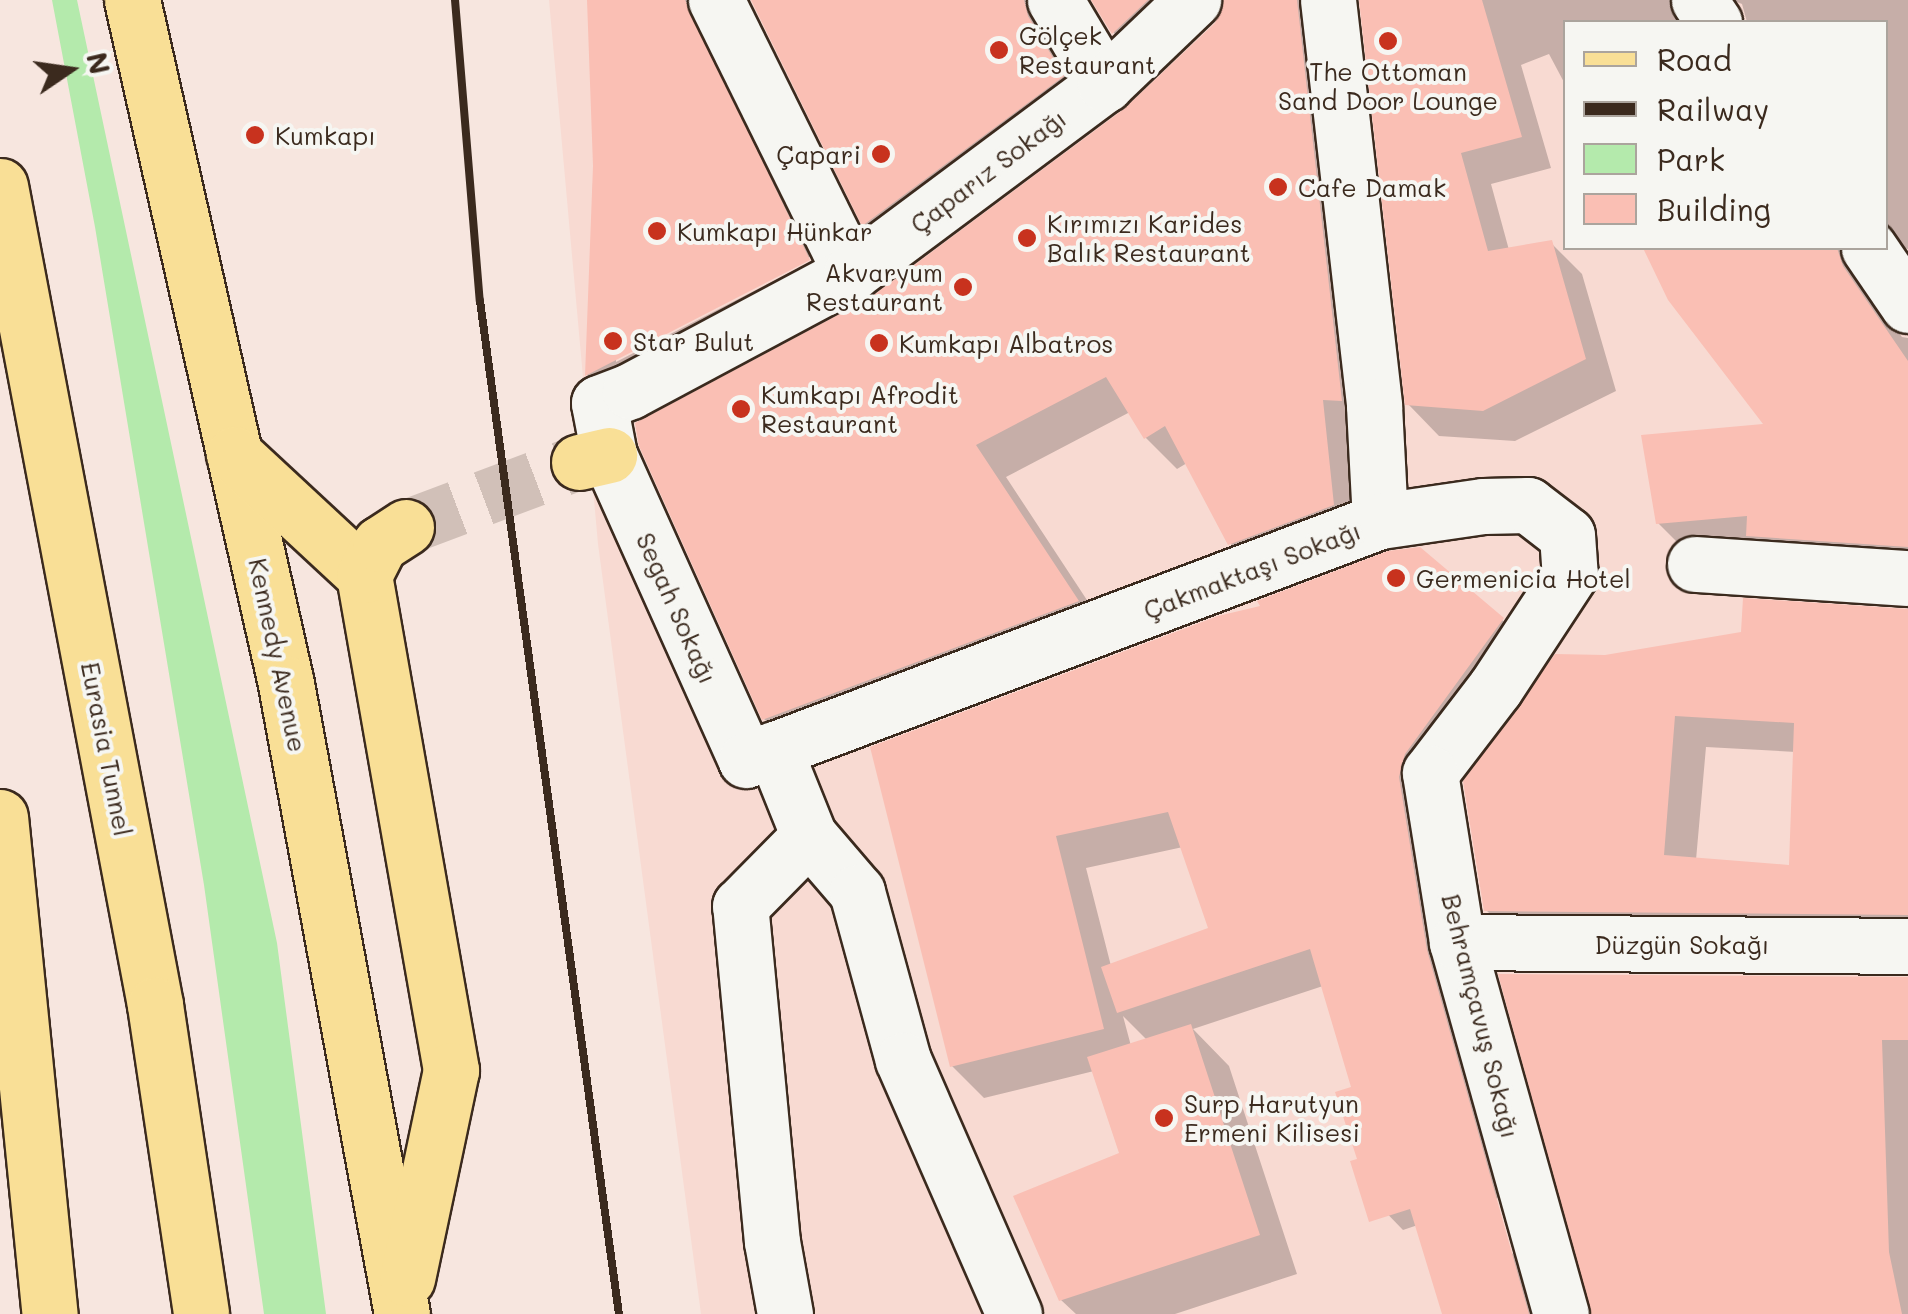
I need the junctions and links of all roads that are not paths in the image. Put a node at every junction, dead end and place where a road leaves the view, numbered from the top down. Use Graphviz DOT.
graph roads {
  1 [pos="132,0"];
  2 [pos="716,0"];
  3 [pos="1055,0"];
  4 [pos="1193,0"];
  5 [pos="1328,0"];
  6 [pos="1105,84"];
  7 [pos="0,186"];
  8 [pos="1870,250"];
  9 [pos="850,273"];
  10 [pos="1908,304"];
  11 [pos="234,454"];
  12 [pos="594,459"];
  13 [pos="1380,521"];
  14 [pos="406,527"];
  15 [pos="1695,564"];
  16 [pos="364,574"];
  17 [pos="1908,578"];
  18 [pos="760,755"];
  19 [pos="0,817"];
  20 [pos="809,836"];
  21 [pos="1457,942"];
  22 [pos="1908,946"];
  23 [pos="402,1311"];
  24 [pos="50,1314"];
  25 [pos="201,1314"];
  26 [pos="785,1314"];
  27 [pos="1014,1314"];
  28 [pos="1561,1314"];
  1 -- 11 [label="main road, Kennedy Avenue"];
  2 -- 9 [label="street"];
  3 -- 6 [label="street"];
  4 -- 6 [label="street, Çaparız Sokağı"];
  5 -- 13 [label="street, Çakmaktaşı Sokağı"];
  6 -- 9 [label="street, Çaparız Sokağı"];
  7 -- 25 [label="main road, Eurasia Tunnel"];
  8 -- 10 [label="street"];
  9 -- 12 [label="street, Çaparız Sokağı"];
  11 -- 16 [label="main road"];
  11 -- 23 [label="main road, Kennedy Avenue"];
  12 -- 18 [label="street, Segah Sokağı"];
  13 -- 18 [label="street, Çakmaktaşı Sokağı"];
  13 -- 21 [label="street, Behramçavuş Sokağı"];
  14 -- 16 [label="main road"];
  15 -- 17 [label="street"];
  16 -- 23 [label="main road"];
  18 -- 20 [label="street, Segah Sokağı"];
  19 -- 24 [label="main road"];
  20 -- 26 [label="street"];
  20 -- 27 [label="street, Segah Sokağı"];
  21 -- 22 [label="street, Düzgün Sokağı"];
  21 -- 28 [label="street, Behramçavuş Sokağı"];
}
